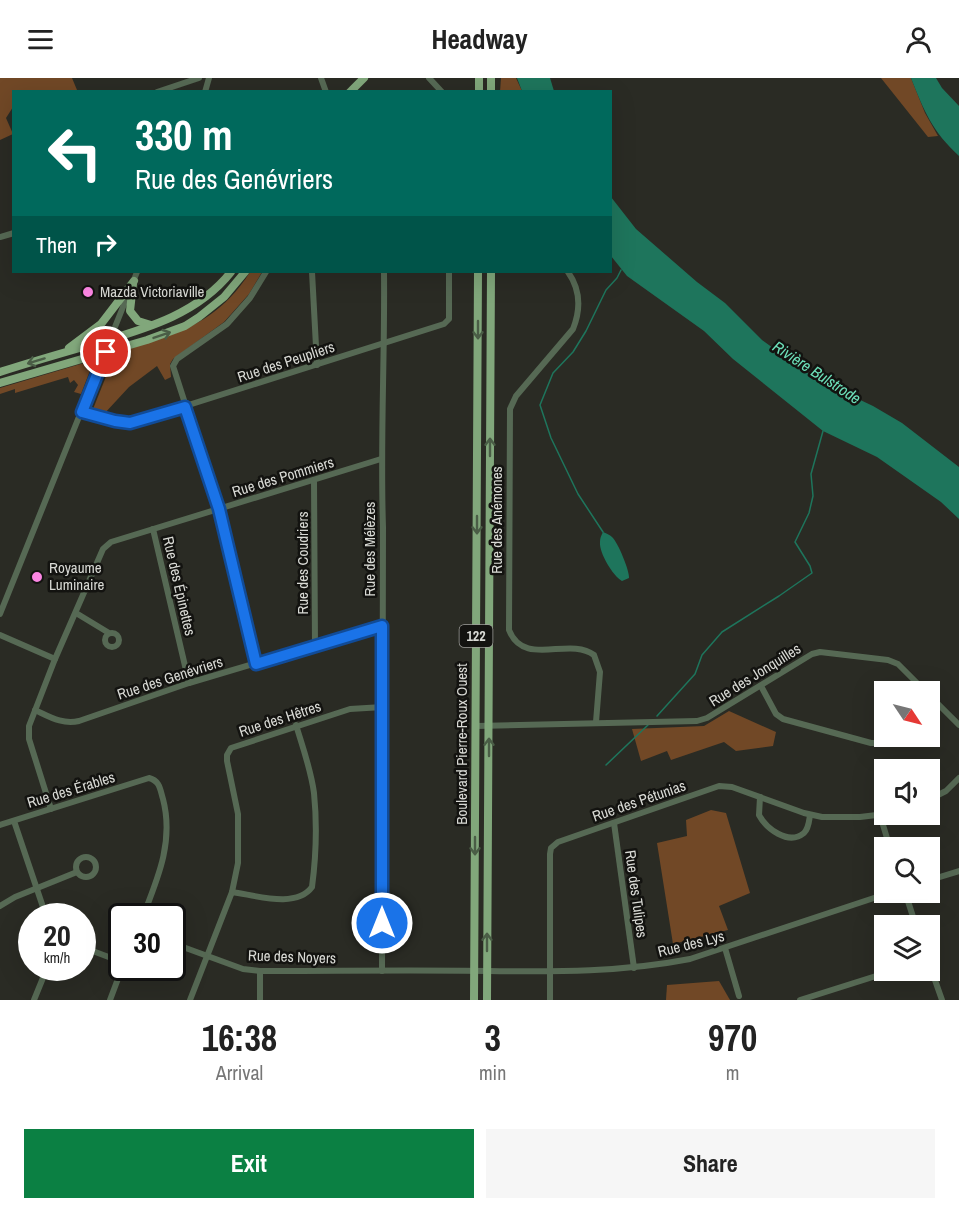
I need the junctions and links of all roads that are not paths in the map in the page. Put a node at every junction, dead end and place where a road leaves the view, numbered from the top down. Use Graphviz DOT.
graph roads {
  1 [pos="199,78"];
  2 [pos="364,78"];
  3 [pos="429,78"];
  4 [pos="163,90"];
  5 [pos="352,90"];
  6 [pos="440,90"];
  7 [pos="137,273"];
  8 [pos="230,273"];
  9 [pos="244,273"];
  10 [pos="265,273"];
  11 [pos="312,273"];
  12 [pos="384,273"];
  13 [pos="449,273"];
  14 [pos="478,273"];
  15 [pos="491,273"];
  16 [pos="569,273"];
  17 [pos="134,280"];
  18 [pos="152,326"];
  19 [pos="111,338"];
  20 [pos="384,343"];
  21 [pos="106,352"];
  22 [pos="59,354"];
  23 [pos="317,365"];
  24 [pos="0,372"];
  25 [pos="0,383"];
  26 [pos="185,407"];
  27 [pos="82,412"];
  28 [pos="381,459"];
  29 [pos="314,480"];
  30 [pos="219,509"];
  31 [pos="153,529"];
  32 [pos="1,609"];
  33 [pos="76,613"];
  34 [pos="382,626"];
  35 [pos="109,633"];
  36 [pos="0,635"];
  37 [pos="315,645"];
  38 [pos="55,659"];
  39 [pos="256,664"];
  40 [pos="915,681"];
  41 [pos="189,683"];
  42 [pos="761,686"];
  43 [pos="940,706"];
  44 [pos="383,707"];
  45 [pos="35,711"];
  46 [pos="596,722"];
  47 [pos="296,725"];
  48 [pos="489,725"];
  49 [pos="959,725"];
  50 [pos="476,726"];
  51 [pos="874,743"];
  52 [pos="959,778"];
  53 [pos="940,794"];
  54 [pos="760,797"];
  55 [pos="51,809"];
  56 [pos="810,815"];
  57 [pos="874,816"];
  58 [pos="14,821"];
  59 [pos="614,823"];
  60 [pos="0,825"];
  61 [pos="959,871"];
  62 [pos="77,872"];
  63 [pos="940,877"];
  64 [pos="36,888"];
  65 [pos="232,891"];
  66 [pos="874,898"];
  67 [pos="41,903"];
  68 [pos="148,903"];
  69 [pos="0,906"];
  70 [pos="186,948"];
  71 [pos="725,948"];
  72 [pos="207,955"];
  73 [pos="634,968"];
  74 [pos="260,971"];
  75 [pos="382,971"];
  76 [pos="474,971"];
  77 [pos="487,971"];
  78 [pos="550,972"];
  79 [pos="874,977"];
  80 [pos="42,981"];
  81 [pos="117,981"];
  82 [pos="935,981"];
  83 [pos="739,996"];
  84 [pos="34,1000"];
  85 [pos="110,1000"];
  86 [pos="190,1000"];
  87 [pos="260,1000"];
  88 [pos="474,1000"];
  89 [pos="487,1000"];
  90 [pos="550,1000"];
  91 [pos="800,1000"];
  92 [pos="942,1000"];
  1 -- 4 [label="street"];
  2 -- 5 [label="main road"];
  3 -- 6 [label="street"];
  7 -- 17 [label="street"];
  8 -- 18 [label="main road"];
  21 -- 9 [label="main road, one-way"];
  10 -- 26 [label="street"];
  11 -- 23 [label="street"];
  12 -- 20 [label="street, Rue des Mélèzes"];
  13 -- 20 [label="street, Rue des Peupliers"];
  14 -- 50 [label="main road, Boulevard Pierre-Roux Ouest / 122, one-way"];
  48 -- 15 [label="main road, Boulevard Pierre-Roux Ouest / 122, one-way"];
  16 -- 46 [label="street, Rue des Anémones"];
  17 -- 18 [label="main road"];
  17 -- 19 [label="street"];
  17 -- 22 [label="main road"];
  18 -- 19 [label="main road"];
  19 -- 21 [label="street"];
  19 -- 22 [label="main road"];
  20 -- 23 [label="street, Rue des Peupliers"];
  20 -- 28 [label="street, Rue des Mélèzes"];
  21 -- 25 [label="main road"];
  21 -- 27 [label="street"];
  22 -- 24 [label="main road, one-way"];
  23 -- 26 [label="street, Rue des Peupliers"];
  26 -- 27 [label="street, Rue des Peupliers"];
  26 -- 30 [label="street"];
  27 -- 32 [label="street"];
  28 -- 29 [label="street, Rue des Pommiers"];
  28 -- 34 [label="street, Rue des Mélèzes"];
  29 -- 30 [label="street, Rue des Pommiers"];
  29 -- 37 [label="street, Rue des Coudriers"];
  30 -- 31 [label="street, Rue des Pommiers"];
  30 -- 39 [label="street"];
  31 -- 33 [label="street, Rue des Pommiers"];
  31 -- 41 [label="street, Rue des Épinettes"];
  33 -- 35 [label="street"];
  33 -- 38 [label="street, Rue des Pommiers"];
  34 -- 37 [label="street, Rue des Genévriers"];
  34 -- 44 [label="street, Rue des Mélèzes"];
  36 -- 38 [label="street"];
  37 -- 39 [label="street, Rue des Genévriers"];
  38 -- 45 [label="street, Rue des Pommiers"];
  39 -- 41 [label="street, Rue des Genévriers"];
  40 -- 42 [label="street, Rue des Jonquilles"];
  41 -- 45 [label="street, Rue des Genévriers"];
  42 -- 46 [label="street, Rue des Jonquilles"];
  42 -- 51 [label="street"];
  43 -- 49 [label="street"];
  44 -- 47 [label="street, Rue des Hêtres"];
  44 -- 75 [label="street, Rue des Mélèzes"];
  45 -- 55 [label="street, Rue des Pommiers"];
  46 -- 48 [label="street, Rue des Jonquilles"];
  47 -- 65 [label="street, Rue des Hêtres"];
  47 -- 65 [label="street"];
  48 -- 50 [label="street, Rue des Jonquilles"];
  77 -- 48 [label="main road, Boulevard Pierre-Roux Ouest / 122, one-way"];
  50 -- 76 [label="main road, Boulevard Pierre-Roux Ouest / 122, one-way"];
  52 -- 53 [label="street"];
  54 -- 56 [label="street, Rue des Pétunias"];
  54 -- 56 [label="street"];
  54 -- 59 [label="street, Rue des Pétunias"];
  55 -- 58 [label="street, Rue des Érables"];
  55 -- 68 [label="street, Rue des Érables"];
  56 -- 57 [label="street, Rue des Pétunias"];
  58 -- 60 [label="street, Rue des Érables"];
  58 -- 64 [label="street"];
  59 -- 73 [label="street, Rue des Tulipes"];
  59 -- 78 [label="street, Rue des Pétunias"];
  61 -- 63 [label="street"];
  62 -- 64 [label="street"];
  64 -- 67 [label="street"];
  64 -- 69 [label="street"];
  65 -- 72 [label="street, Rue des Hêtres"];
  66 -- 71 [label="street, Rue des Lys"];
  70 -- 72 [label="street, Rue des Noyers"];
  71 -- 73 [label="street, Rue des Lys"];
  71 -- 83 [label="street"];
  72 -- 74 [label="street, Rue des Noyers"];
  72 -- 86 [label="street, Rue des Hêtres"];
  73 -- 78 [label="street, Rue des Lys"];
  74 -- 75 [label="street, Rue des Noyers"];
  74 -- 87 [label="street"];
  75 -- 76 [label="street, Rue des Noyers"];
  76 -- 77 [label="street, Rue des Noyers"];
  76 -- 88 [label="main road, Boulevard Pierre-Roux Ouest / 122"];
  77 -- 78 [label="street, Rue des Lys"];
  77 -- 89 [label="main road, Boulevard Pierre-Roux Ouest / 122"];
  78 -- 90 [label="street, Rue des Pétunias"];
  79 -- 91 [label="street"];
  80 -- 84 [label="street"];
  81 -- 85 [label="street"];
  82 -- 92 [label="street"];
}
